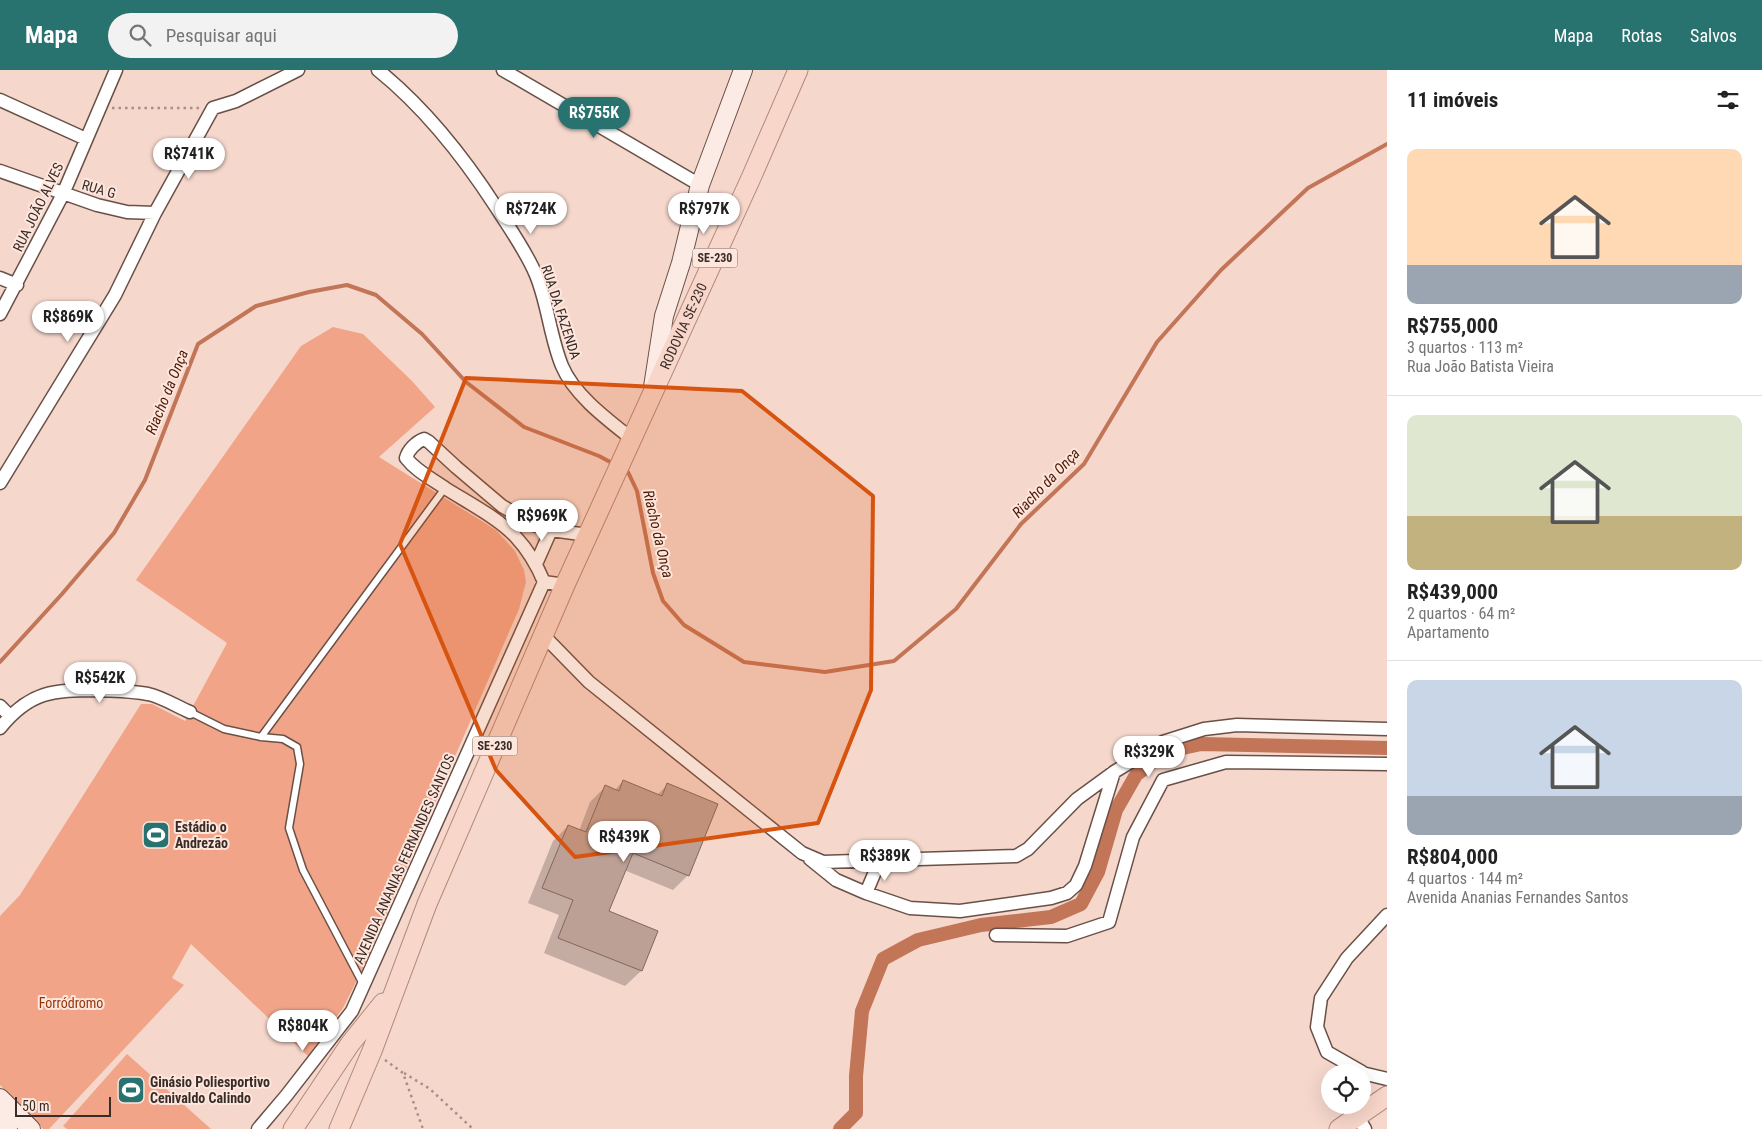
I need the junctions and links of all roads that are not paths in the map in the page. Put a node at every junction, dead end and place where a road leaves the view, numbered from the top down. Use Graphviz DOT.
graph roads {
  1 [pos="116,70"];
  2 [pos="298,70"];
  3 [pos="378,70"];
  4 [pos="502,70"];
  5 [pos="743,70"];
  6 [pos="798,70"];
  7 [pos="0,100"];
  8 [pos="86,139"];
  9 [pos="0,171"];
  10 [pos="700,185"];
  11 [pos="63,194"];
  12 [pos="154,213"];
  13 [pos="0,278"];
  14 [pos="17,285"];
  15 [pos="0,314"];
  16 [pos="651,397"];
  17 [pos="631,442"];
  18 [pos="0,483"];
  19 [pos="445,488"];
  20 [pos="550,530"];
  21 [pos="588,535"];
  22 [pos="536,564"];
  23 [pos="544,582"];
  24 [pos="565,585"];
  25 [pos="543,635"];
  26 [pos="0,706"];
  27 [pos="190,712"];
  28 [pos="10,716"];
  29 [pos="0,728"];
  30 [pos="1387,729"];
  31 [pos="260,737"];
  32 [pos="1387,764"];
  33 [pos="1114,772"];
  34 [pos="802,853"];
  35 [pos="880,860"];
  36 [pos="866,893"];
  37 [pos="1387,915"];
  38 [pos="996,935"];
  39 [pos="364,986"];
  40 [pos="394,990"];
  41 [pos="352,1011"];
  42 [pos="364,1026"];
  43 [pos="1347,1064"];
  44 [pos="1371,1075"];
  45 [pos="1387,1079"];
  46 [pos="1387,1096"];
  47 [pos="3,1111"];
  48 [pos="1361,1123"];
  49 [pos="8,1129"];
  50 [pos="31,1129"];
  51 [pos="258,1129"];
  52 [pos="293,1129"];
  53 [pos="339,1129"];
  54 [pos="1339,1129"];
  1 -- 8 [label="street, RUA JOÃO ALVES"];
  2 -- 12 [label="street"];
  3 -- 17 [label="street, RUA DA FAZENDA"];
  4 -- 10 [label="street"];
  5 -- 10 [label="street"];
  6 -- 16 [label="main road, RODOVIA SE-230 / SE-230"];
  7 -- 8 [label="street"];
  8 -- 11 [label="street, RUA JOÃO ALVES"];
  9 -- 11 [label="street, RUA G"];
  10 -- 16 [label="street"];
  11 -- 12 [label="street, RUA G"];
  11 -- 14 [label="street, RUA JOÃO ALVES"];
  12 -- 18 [label="street"];
  13 -- 14 [label="street"];
  14 -- 15 [label="street, RUA JOÃO ALVES"];
  16 -- 17 [label="main road, RODOVIA SE-230 / SE-230"];
  17 -- 21 [label="main road, SE-230"];
  19 -- 20 [label="street"];
  19 -- 22 [label="street"];
  19 -- 31 [label="lane"];
  20 -- 21 [label="street"];
  20 -- 22 [label="street"];
  21 -- 24 [label="main road, SE-230"];
  22 -- 23 [label="street"];
  23 -- 24 [label="street"];
  23 -- 39 [label="street, AVENIDA ANANIAS FERNANDES SANTOS"];
  24 -- 25 [label="main road, SE-230"];
  25 -- 34 [label="street"];
  25 -- 40 [label="main road, SE-230"];
  26 -- 28 [label="street"];
  27 -- 28 [label="street"];
  27 -- 31 [label="lane"];
  28 -- 29 [label="street"];
  30 -- 33 [label="street"];
  31 -- 39 [label="lane"];
  32 -- 38 [label="street"];
  33 -- 35 [label="street"];
  33 -- 36 [label="street"];
  34 -- 35 [label="street"];
  34 -- 36 [label="street"];
  35 -- 36 [label="street"];
  37 -- 43 [label="street"];
  39 -- 41 [label="street, AVENIDA ANANIAS FERNANDES SANTOS"];
  40 -- 42 [label="main road, SE-230"];
  40 -- 53 [label="main road, SE-230"];
  41 -- 42 [label="street"];
  41 -- 51 [label="street, AVENIDA ANANIAS FERNANDES SANTOS"];
  42 -- 52 [label="main road, SE-230"];
  44 -- 45 [label="street"];
  46 -- 48 [label="main road"];
  47 -- 49 [label="street"];
  47 -- 50 [label="street"];
  48 -- 54 [label="main road"];
}
